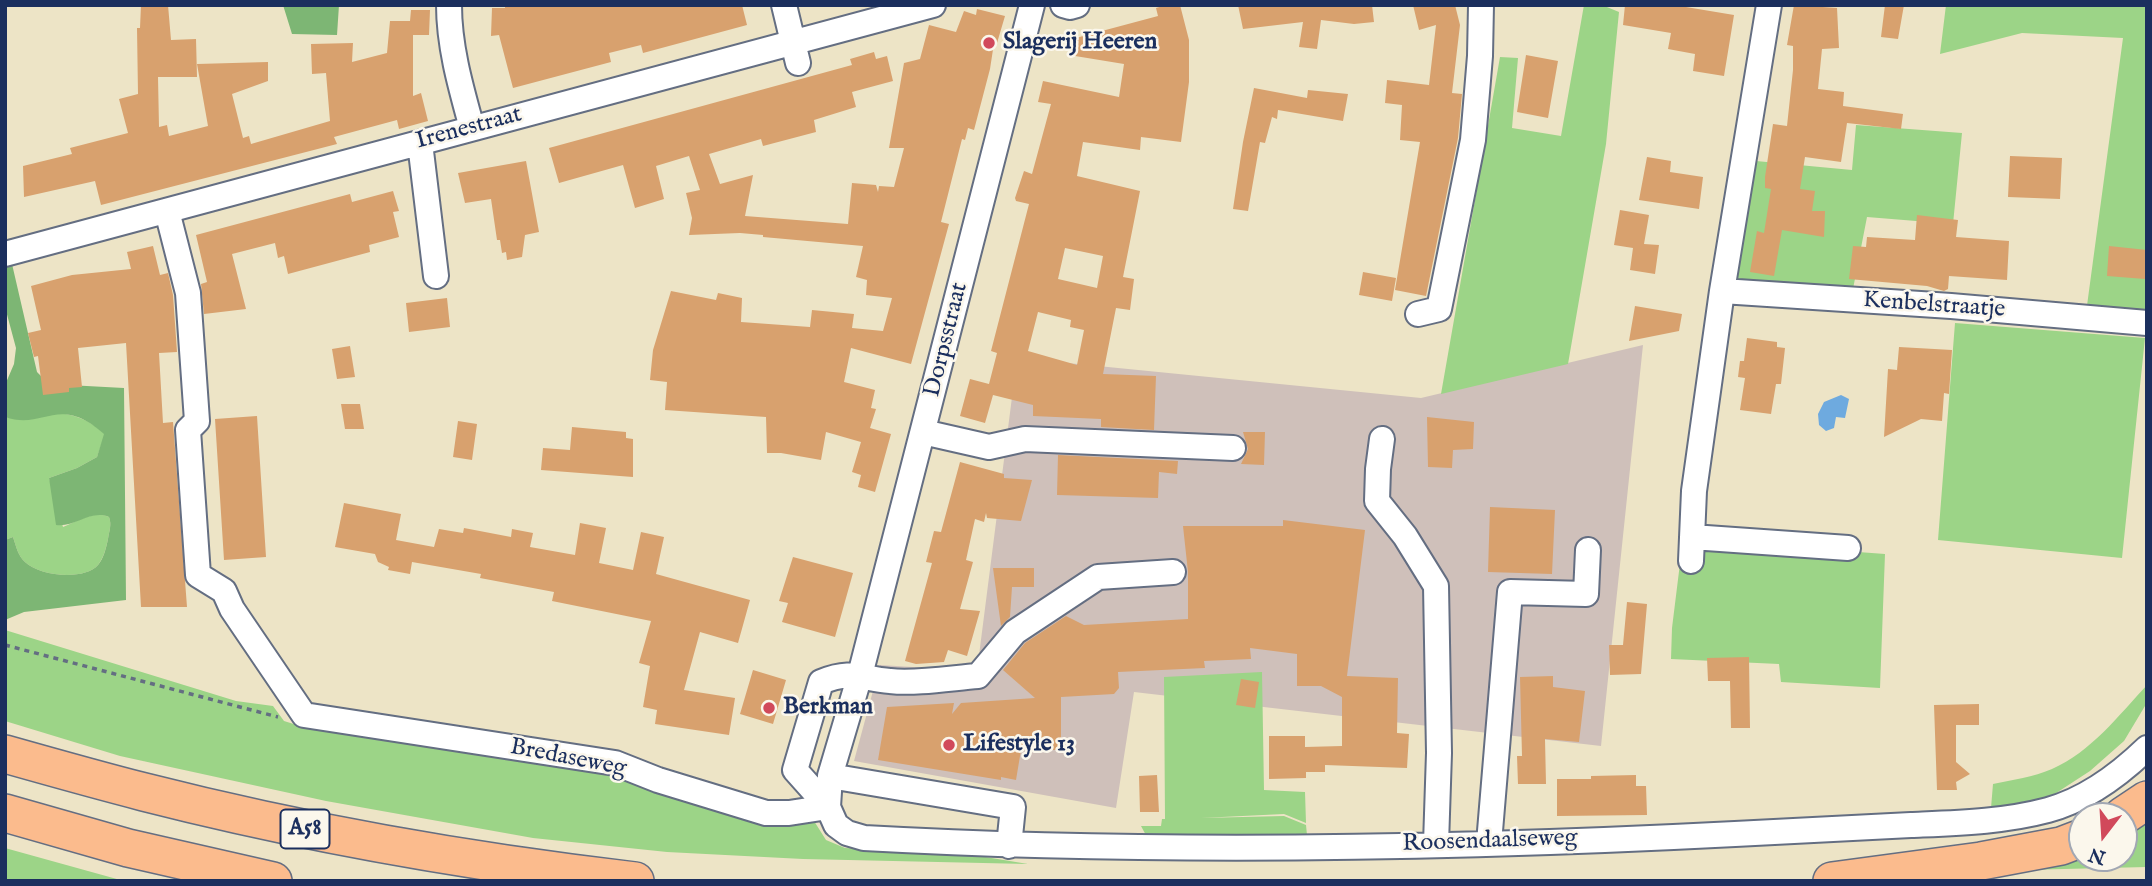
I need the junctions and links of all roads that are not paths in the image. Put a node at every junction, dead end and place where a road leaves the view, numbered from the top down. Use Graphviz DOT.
graph roads {
  1 [pos="449,5"];
  2 [pos="784,5"];
  3 [pos="933,5"];
  4 [pos="1032,5"];
  5 [pos="1063,5"];
  6 [pos="1077,5"];
  7 [pos="1481,5"];
  8 [pos="1769,5"];
  9 [pos="795,53"];
  10 [pos="472,128"];
  11 [pos="420,143"];
  12 [pos="166,212"];
  13 [pos="5,254"];
  14 [pos="436,276"];
  15 [pos="1722,291"];
  16 [pos="1418,314"];
  17 [pos="2147,323"];
  18 [pos="923,432"];
  19 [pos="1382,439"];
  20 [pos="1233,448"];
  21 [pos="1848,548"];
  22 [pos="1588,550"];
  23 [pos="1173,572"];
  24 [pos="860,675"];
  25 [pos="2147,748"];
  26 [pos="5,754"];
  27 [pos="830,776"];
  28 [pos="828,807"];
  29 [pos="5,813"];
  30 [pos="1489,843"];
  31 [pos="2068,843"];
  32 [pos="1436,844"];
  33 [pos="1009,846"];
  34 [pos="273,881"];
  35 [pos="635,881"];
  36 [pos="1832,881"];
  1 -- 10 [label="street"];
  2 -- 9 [label="street"];
  3 -- 9 [label="street, Irenestraat"];
  4 -- 18 [label="street, Dorpsstraat"];
  5 -- 6 [label="street"];
  7 -- 16 [label="street"];
  8 -- 15 [label="street"];
  9 -- 10 [label="street, Irenestraat"];
  10 -- 11 [label="street, Irenestraat"];
  11 -- 12 [label="street, Irenestraat"];
  11 -- 14 [label="street"];
  12 -- 13 [label="street, Irenestraat"];
  12 -- 28 [label="street, Bredaseweg"];
  15 -- 17 [label="street, Kenbelstraatje"];
  15 -- 21 [label="street"];
  18 -- 20 [label="street"];
  18 -- 24 [label="street, Dorpsstraat"];
  19 -- 32 [label="street"];
  22 -- 30 [label="street"];
  23 -- 24 [label="street"];
  24 -- 27 [label="street, Dorpsstraat"];
  24 -- 28 [label="street"];
  25 -- 30 [label="street, Roosendaalseweg"];
  26 -- 35 [label="highway, A58"];
  27 -- 28 [label="street, Dorpsstraat"];
  27 -- 33 [label="street"];
  28 -- 33 [label="street, Roosendaalseweg"];
  29 -- 34 [label="highway, A58"];
  30 -- 32 [label="street, Roosendaalseweg"];
  31 -- 36 [label="highway"];
  32 -- 33 [label="street, Roosendaalseweg"];
}
